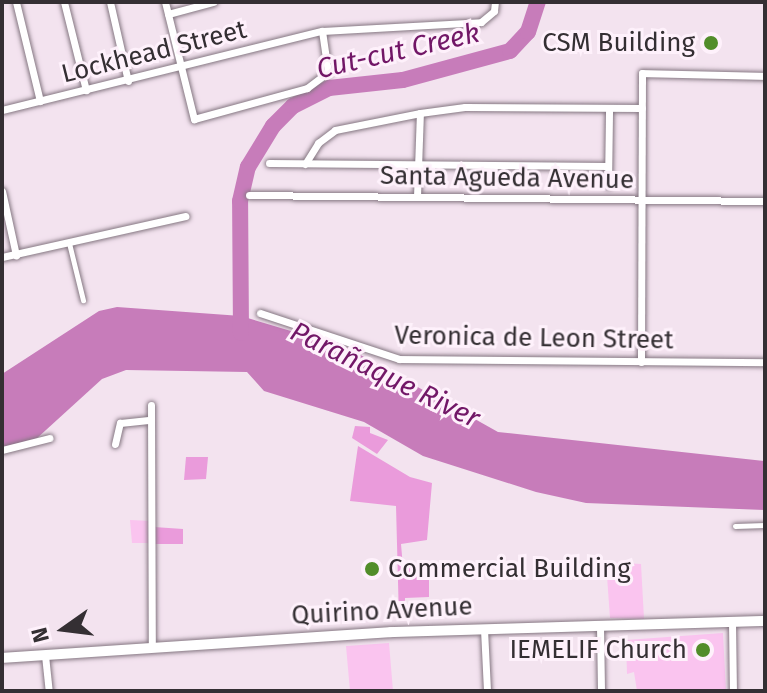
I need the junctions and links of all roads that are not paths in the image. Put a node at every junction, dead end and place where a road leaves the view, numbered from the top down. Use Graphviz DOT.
graph roads {
  1 [pos="16,2"];
  2 [pos="64,2"];
  3 [pos="110,2"];
  4 [pos="165,2"];
  5 [pos="213,2"];
  6 [pos="495,2"];
  7 [pos="168,14"];
  8 [pos="322,31"];
  9 [pos="180,67"];
  10 [pos="765,76"];
  11 [pos="128,81"];
  12 [pos="86,90"];
  13 [pos="40,101"];
  14 [pos="642,108"];
  15 [pos="609,109"];
  16 [pos="2,110"];
  17 [pos="420,113"];
  18 [pos="269,163"];
  19 [pos="305,164"];
  20 [pos="418,164"];
  21 [pos="608,166"];
  22 [pos="608,185"];
  23 [pos="2,191"];
  24 [pos="249,195"];
  25 [pos="417,197"];
  26 [pos="640,200"];
  27 [pos="765,201"];
  28 [pos="185,216"];
  29 [pos="69,243"];
  30 [pos="16,255"];
  31 [pos="2,257"];
  32 [pos="83,300"];
  33 [pos="260,313"];
  34 [pos="641,362"];
  35 [pos="765,362"];
  36 [pos="151,405"];
  37 [pos="151,420"];
  38 [pos="49,438"];
  39 [pos="115,444"];
  40 [pos="2,450"];
  41 [pos="765,525"];
  42 [pos="735,526"];
  43 [pos="765,621"];
  44 [pos="732,622"];
  45 [pos="600,626"];
  46 [pos="484,629"];
  47 [pos="152,646"];
  48 [pos="45,655"];
  49 [pos="2,658"];
  50 [pos="49,691"];
  51 [pos="487,691"];
  52 [pos="601,691"];
  53 [pos="733,691"];
  1 -- 13 [label="street"];
  2 -- 12 [label="street"];
  3 -- 11 [label="street"];
  4 -- 7 [label="street"];
  5 -- 7 [label="street"];
  6 -- 8 [label="street, Lockhead Street"];
  7 -- 9 [label="street"];
  8 -- 9 [label="street, Lockhead Street"];
  8 -- 9 [label="street"];
  9 -- 11 [label="street, Lockhead Street"];
  10 -- 14 [label="street"];
  11 -- 12 [label="street, Lockhead Street"];
  12 -- 13 [label="street, Lockhead Street"];
  13 -- 16 [label="street, Lockhead Street"];
  14 -- 15 [label="street"];
  14 -- 26 [label="street"];
  15 -- 17 [label="street"];
  15 -- 21 [label="street"];
  17 -- 19 [label="street"];
  17 -- 20 [label="street"];
  18 -- 19 [label="street"];
  19 -- 20 [label="street"];
  20 -- 21 [label="street"];
  20 -- 25 [label="street"];
  21 -- 22 [label="street"];
  23 -- 30 [label="street"];
  24 -- 25 [label="street, Santa Agueda Avenue"];
  25 -- 26 [label="street, Santa Agueda Avenue"];
  26 -- 27 [label="street, Santa Agueda Avenue"];
  26 -- 34 [label="street"];
  28 -- 29 [label="street"];
  29 -- 30 [label="street"];
  29 -- 32 [label="street"];
  30 -- 31 [label="street"];
  33 -- 34 [label="street, Veronica de Leon Street"];
  34 -- 35 [label="street, Veronica de Leon Street"];
  36 -- 37 [label="street"];
  37 -- 39 [label="street"];
  37 -- 47 [label="street"];
  38 -- 40 [label="street"];
  41 -- 42 [label="street"];
  43 -- 44 [label="main road, Quirino Avenue"];
  44 -- 45 [label="main road, Quirino Avenue"];
  44 -- 53 [label="street"];
  45 -- 46 [label="main road, Quirino Avenue"];
  45 -- 52 [label="street"];
  46 -- 47 [label="main road, Quirino Avenue"];
  46 -- 51 [label="street"];
  47 -- 48 [label="main road, Quirino Avenue"];
  48 -- 49 [label="main road, Quirino Avenue"];
  48 -- 50 [label="street"];
}
